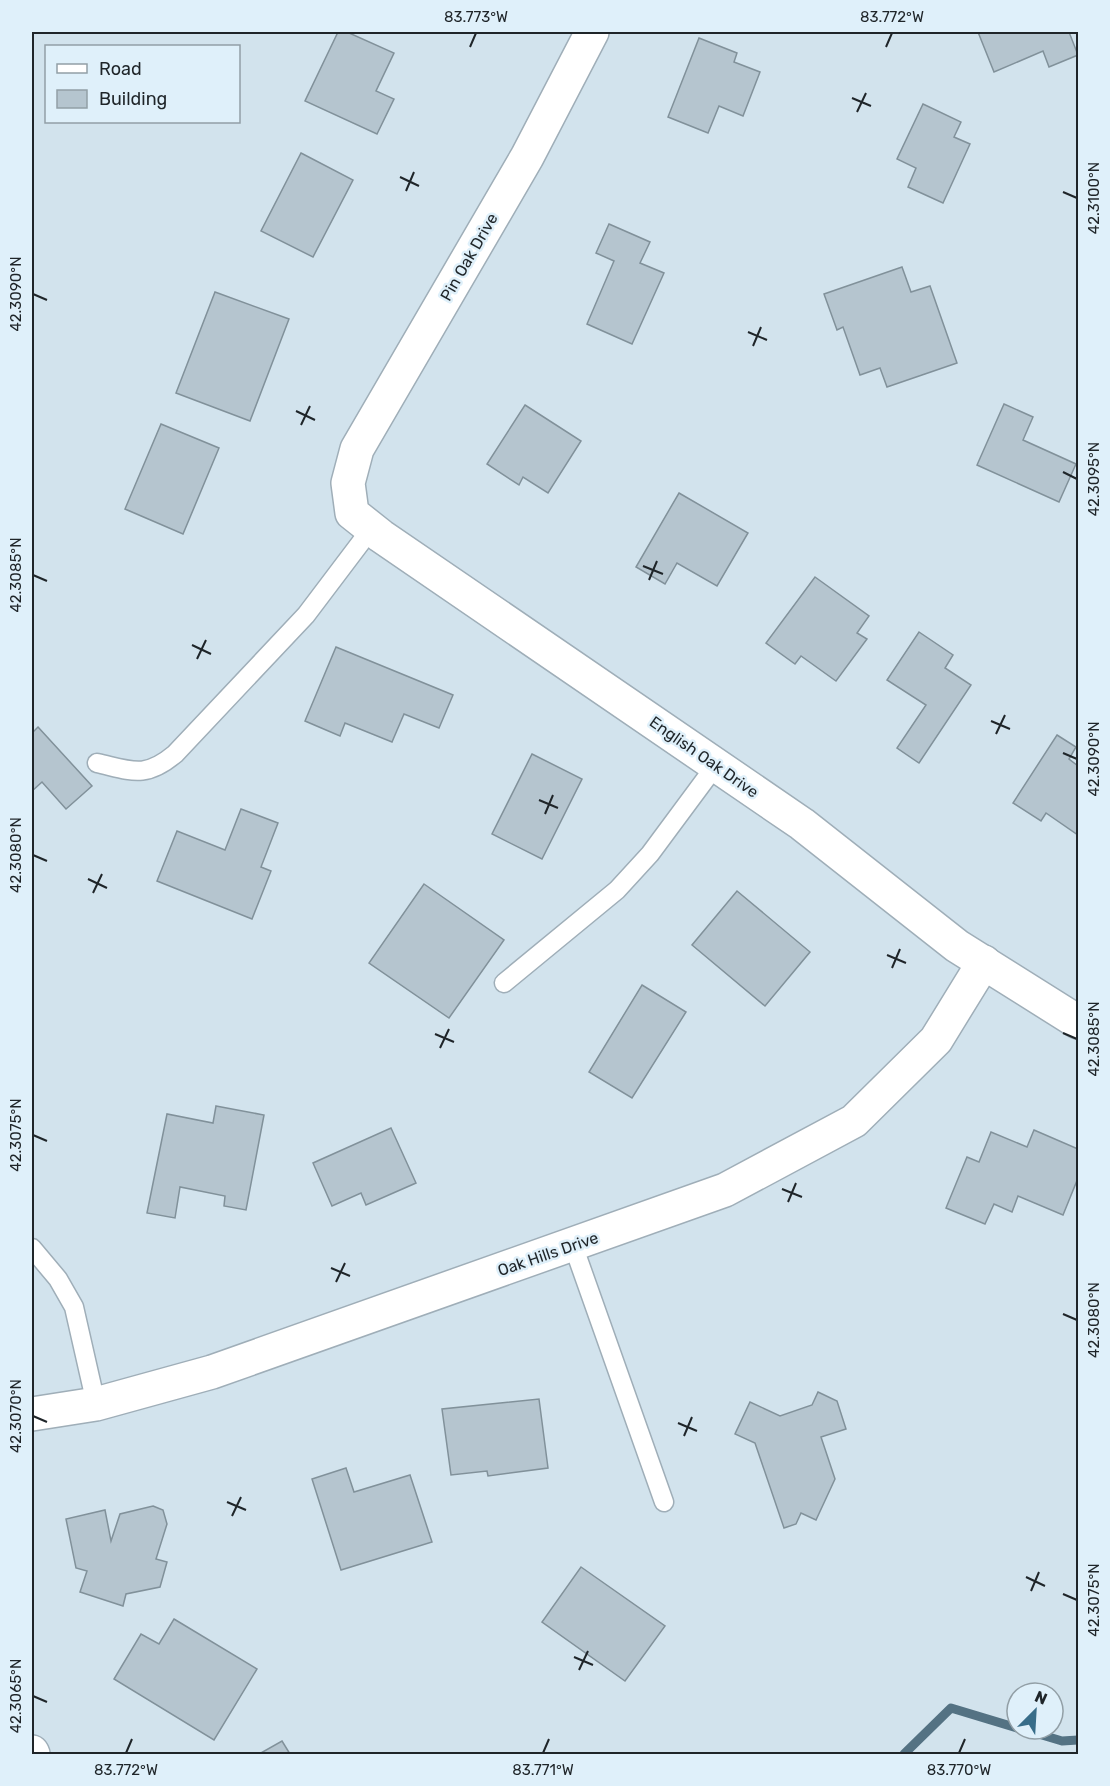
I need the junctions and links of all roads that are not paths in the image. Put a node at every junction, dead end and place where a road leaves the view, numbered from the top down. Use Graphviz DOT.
graph roads {
  1 [pos="592,32"];
  2 [pos="348,483"];
  3 [pos="371,529"];
  4 [pos="97,763"];
  5 [pos="716,765"];
  6 [pos="984,962"];
  7 [pos="504,983"];
  8 [pos="1078,1022"];
  9 [pos="573,1245"];
  10 [pos="32,1248"];
  11 [pos="96,1404"];
  12 [pos="32,1414"];
  13 [pos="664,1502"];
  1 -- 2 [label="street, Pin Oak Drive"];
  2 -- 3 [label="street, English Oak Drive"];
  3 -- 4 [label="lane"];
  3 -- 5 [label="street, English Oak Drive"];
  5 -- 6 [label="street, English Oak Drive"];
  5 -- 7 [label="lane"];
  6 -- 8 [label="street, English Oak Drive"];
  6 -- 9 [label="street, Oak Hills Drive"];
  9 -- 11 [label="street, Oak Hills Drive"];
  9 -- 13 [label="lane"];
  10 -- 11 [label="lane"];
  11 -- 12 [label="street, Oak Hills Drive"];
}
